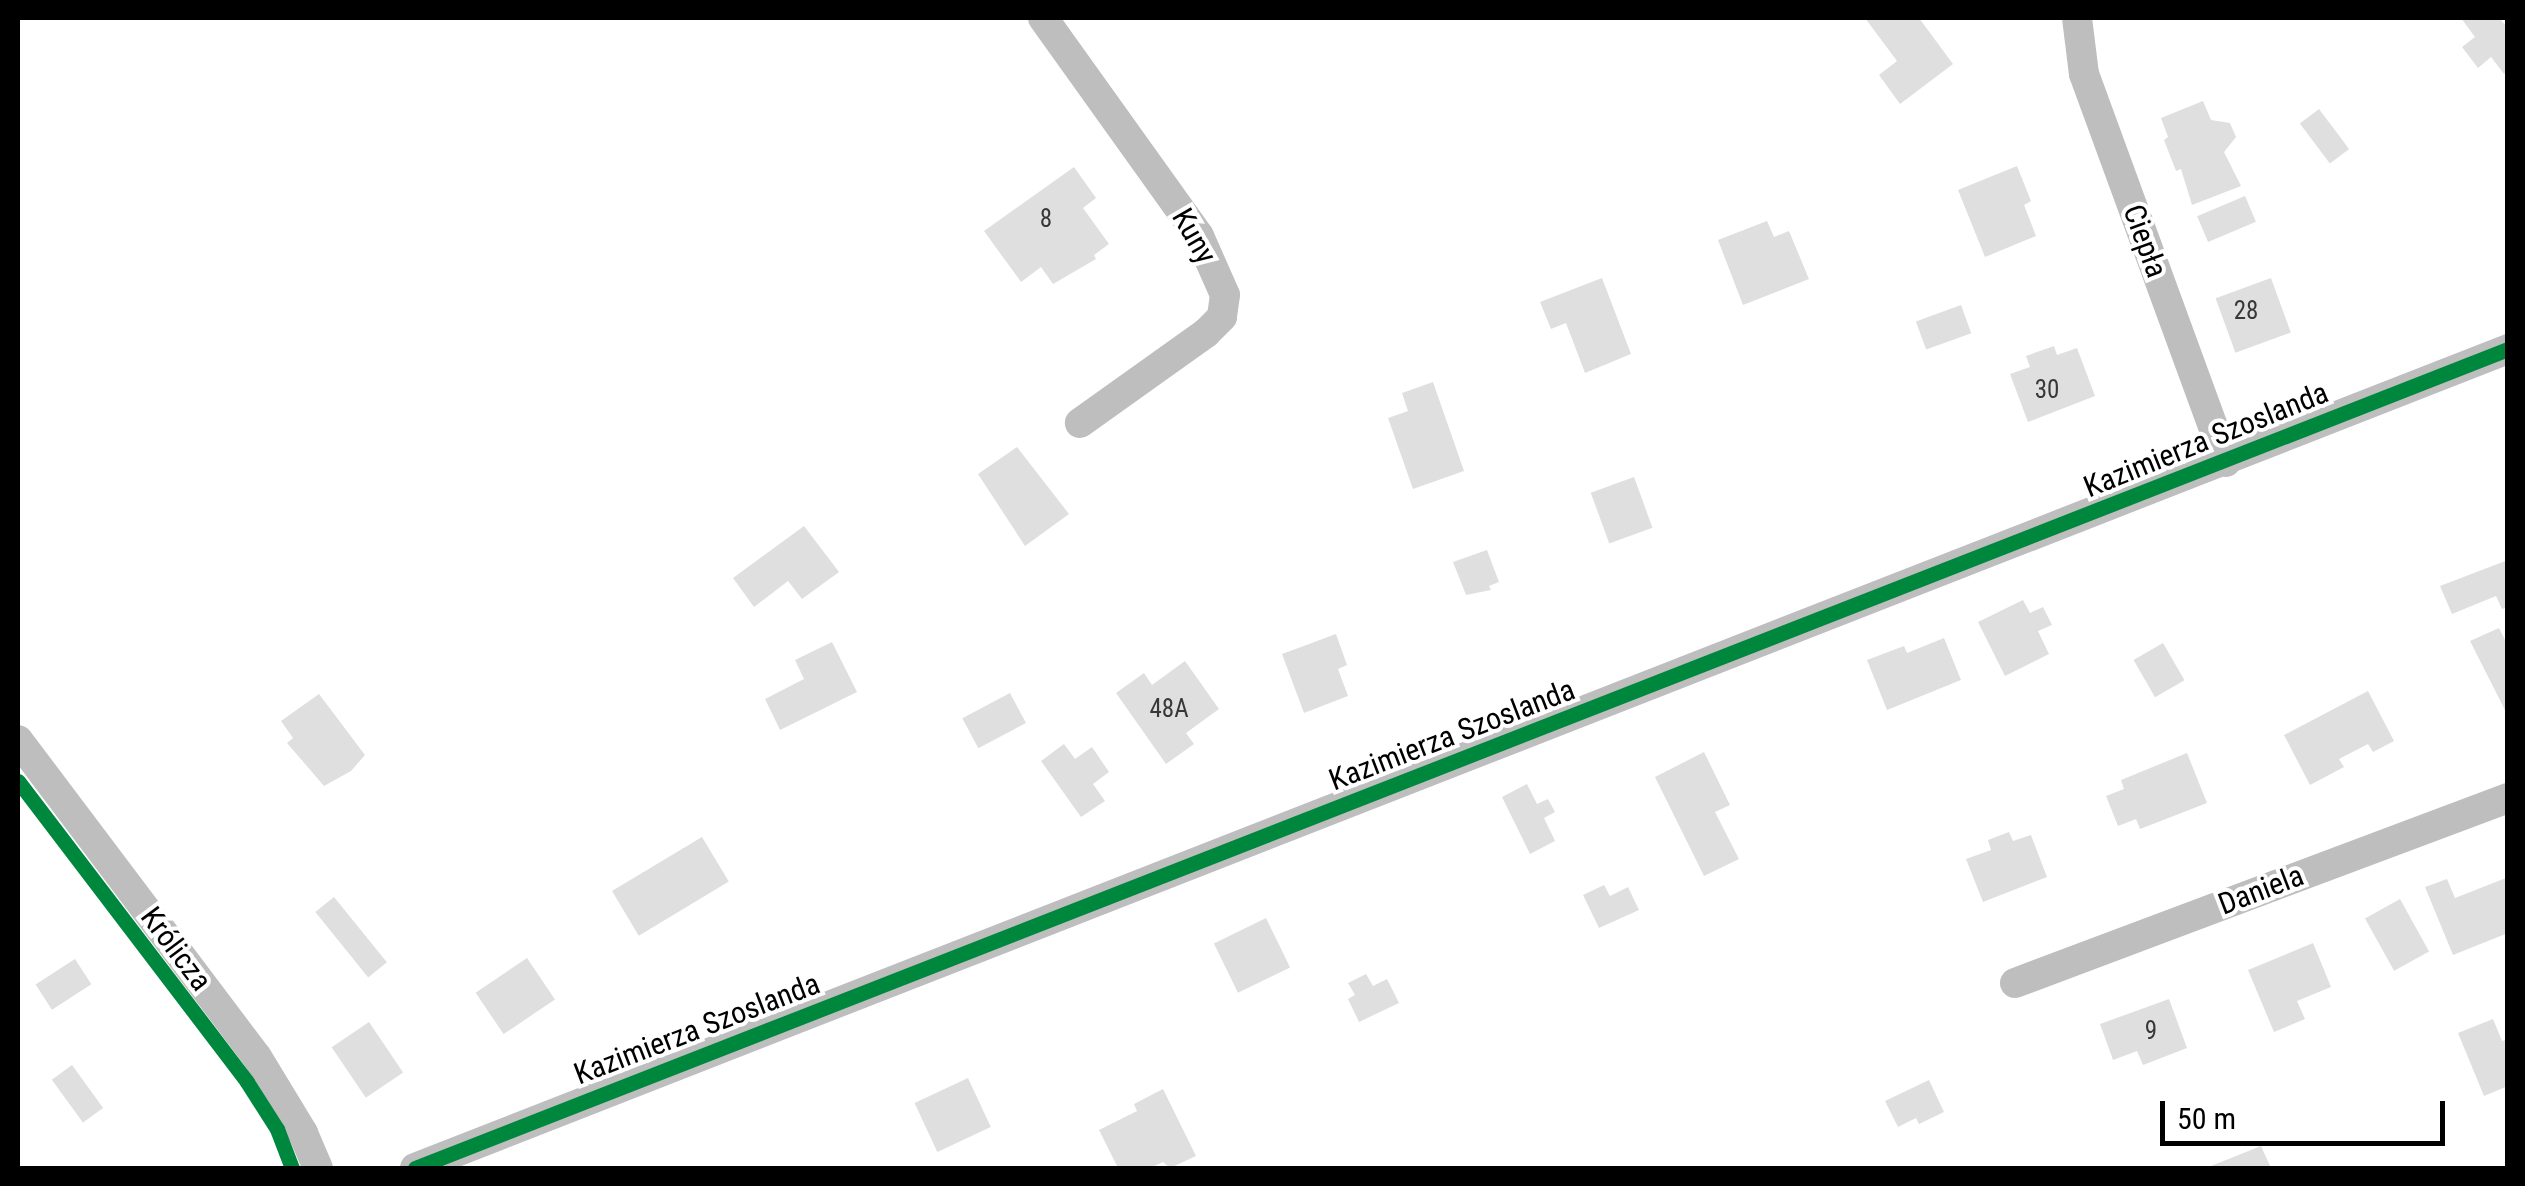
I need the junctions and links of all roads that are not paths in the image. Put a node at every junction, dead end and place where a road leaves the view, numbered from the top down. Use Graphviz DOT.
graph roads {
  1 [pos="1042,18"];
  2 [pos="2078,18"];
  3 [pos="2508,349"];
  4 [pos="1080,423"];
  5 [pos="2226,462"];
  6 [pos="18,740"];
  7 [pos="2508,798"];
  8 [pos="2015,982"];
  9 [pos="318,1168"];
  10 [pos="415,1168"];
  1 -- 4 [label="street, Kuny"];
  2 -- 5 [label="street, Ciepła"];
  3 -- 5 [label="street, Kazimierza Szoslanda"];
  5 -- 10 [label="street, Kazimierza Szoslanda"];
  6 -- 9 [label="street, Królicza"];
  7 -- 8 [label="street, Daniela"];
}
